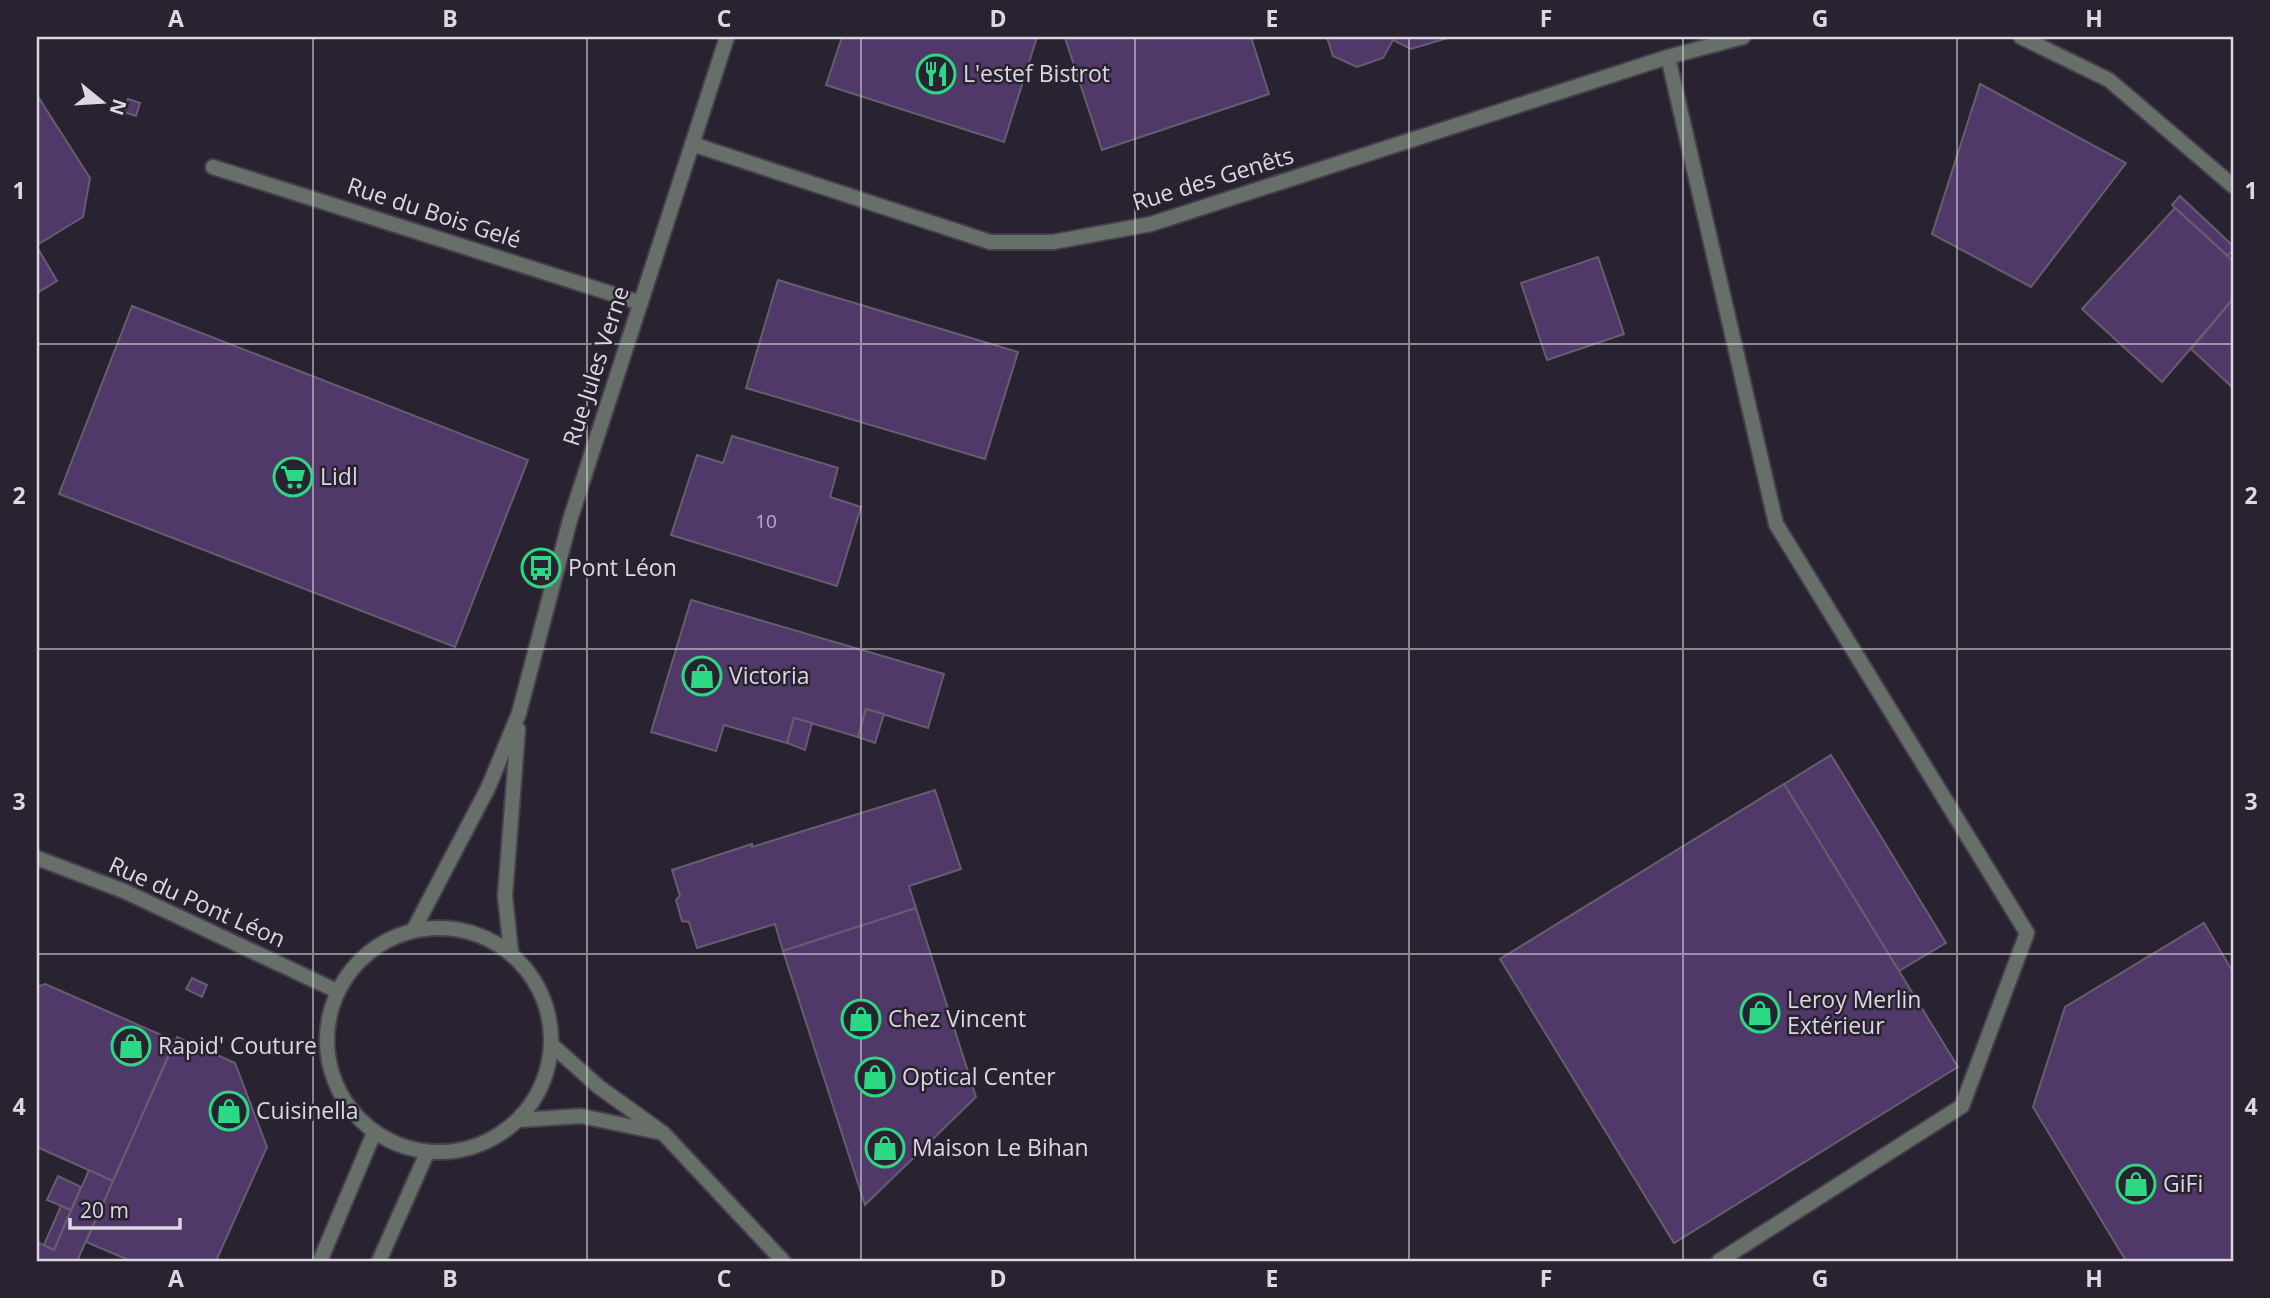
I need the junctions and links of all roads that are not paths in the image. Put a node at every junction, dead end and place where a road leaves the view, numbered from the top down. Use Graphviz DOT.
graph roads {
  1 [pos="727,37"];
  2 [pos="1743,37"];
  3 [pos="2021,37"];
  4 [pos="1668,57"];
  5 [pos="692,144"];
  6 [pos="213,167"];
  7 [pos="2233,186"];
  8 [pos="641,303"];
  9 [pos="519,713"];
  10 [pos="37,858"];
  11 [pos="414,929"];
  12 [pos="511,953"];
  13 [pos="337,991"];
  14 [pos="552,1045"];
  15 [pos="519,1120"];
  16 [pos="374,1133"];
  17 [pos="663,1133"];
  18 [pos="427,1153"];
  19 [pos="320,1261"];
  20 [pos="379,1261"];
  21 [pos="783,1261"];
  22 [pos="1719,1261"];
  1 -- 5 [label="street, Rue Jules Verne"];
  2 -- 4 [label="street, Rue des Genêts"];
  3 -- 7 [label="street"];
  4 -- 5 [label="street, Rue des Genêts"];
  4 -- 22 [label="street"];
  5 -- 8 [label="street, Rue Jules Verne"];
  6 -- 8 [label="street, Rue du Bois Gelé"];
  8 -- 9 [label="street, Rue Jules Verne"];
  9 -- 11 [label="street, Rue Jules Verne"];
  9 -- 12 [label="street, Rue Jules Verne"];
  10 -- 13 [label="street, Rue du Pont Léon"];
  11 -- 12 [label="street"];
  11 -- 13 [label="street"];
  12 -- 14 [label="street"];
  13 -- 16 [label="street"];
  14 -- 15 [label="street"];
  14 -- 17 [label="street"];
  15 -- 17 [label="street"];
  15 -- 18 [label="street"];
  16 -- 18 [label="street"];
  16 -- 19 [label="street"];
  17 -- 21 [label="street"];
  18 -- 20 [label="street"];
}
